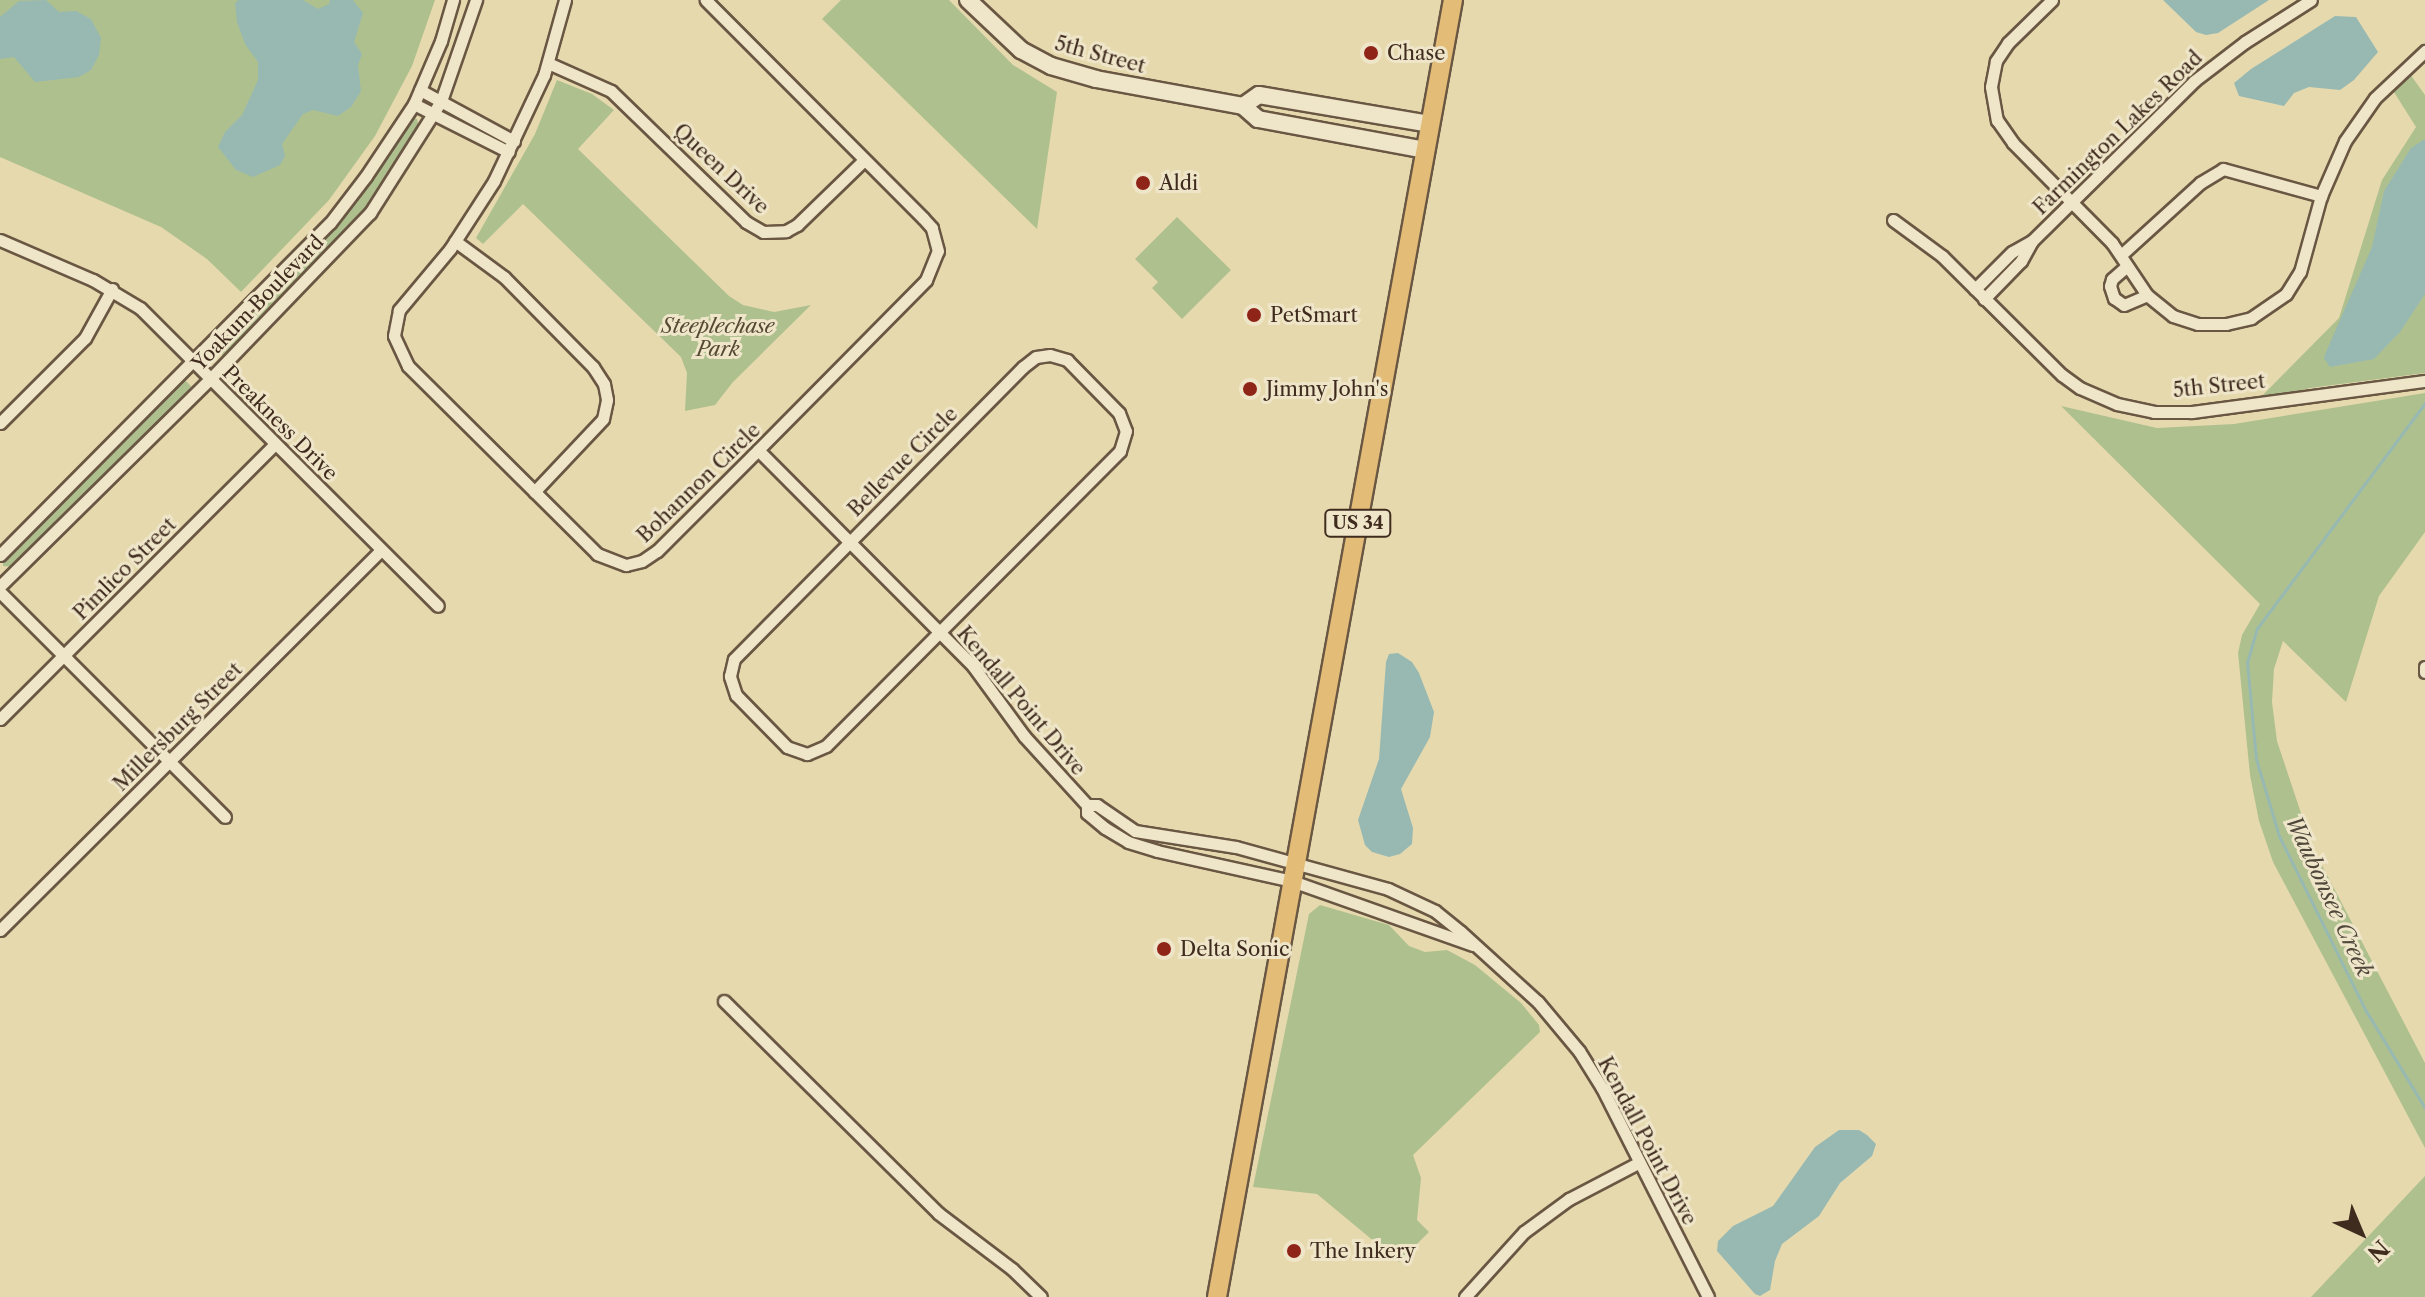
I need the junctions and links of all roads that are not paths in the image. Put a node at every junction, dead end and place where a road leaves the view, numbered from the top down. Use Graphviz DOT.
graph roads {
  1 [pos="453,0"];
  2 [pos="476,0"];
  3 [pos="565,0"];
  4 [pos="706,0"];
  5 [pos="968,0"];
  6 [pos="1453,0"];
  7 [pos="2052,0"];
  8 [pos="2311,0"];
  9 [pos="2425,51"];
  10 [pos="548,63"];
  11 [pos="420,90"];
  12 [pos="441,101"];
  13 [pos="414,104"];
  14 [pos="1243,106"];
  15 [pos="434,114"];
  16 [pos="1431,124"];
  17 [pos="511,146"];
  18 [pos="1426,150"];
  19 [pos="864,160"];
  20 [pos="2321,196"];
  21 [pos="2072,201"];
  22 [pos="1893,220"];
  23 [pos="0,240"];
  24 [pos="455,241"];
  25 [pos="2032,241"];
  26 [pos="2124,260"];
  27 [pos="112,289"];
  28 [pos="1975,289"];
  29 [pos="2147,295"];
  30 [pos="1984,299"];
  31 [pos="193,362"];
  32 [pos="210,379"];
  33 [pos="2425,381"];
  34 [pos="0,423"];
  35 [pos="275,444"];
  36 [pos="758,450"];
  37 [pos="534,492"];
  38 [pos="849,542"];
  39 [pos="381,550"];
  40 [pos="0,555"];
  41 [pos="0,589"];
  42 [pos="438,606"];
  43 [pos="939,633"];
  44 [pos="64,656"];
  45 [pos="0,719"];
  46 [pos="169,762"];
  47 [pos="1087,805"];
  48 [pos="225,817"];
  49 [pos="1296,861"];
  50 [pos="1292,881"];
  51 [pos="0,930"];
  52 [pos="1473,945"];
  53 [pos="724,1001"];
  54 [pos="1638,1163"];
  55 [pos="1041,1297"];
  56 [pos="1217,1297"];
  57 [pos="1465,1297"];
  58 [pos="1708,1297"];
  1 -- 11 [label="street, Yoakum Boulevard"];
  2 -- 12 [label="street, Yoakum Boulevard"];
  3 -- 10 [label="street, Bohannon Circle"];
  4 -- 19 [label="street, Bohannon Circle"];
  5 -- 14 [label="street, 5th Street"];
  6 -- 16 [label="main road, US 34"];
  7 -- 21 [label="street"];
  8 -- 21 [label="street, Farmington Lakes Road"];
  9 -- 20 [label="street"];
  10 -- 17 [label="street, Bohannon Circle"];
  10 -- 19 [label="street, Queen Drive"];
  11 -- 12 [label="street"];
  11 -- 13 [label="street, Yoakum Boulevard"];
  12 -- 15 [label="street, Yoakum Boulevard"];
  12 -- 17 [label="street"];
  13 -- 15 [label="street"];
  13 -- 31 [label="street, Yoakum Boulevard"];
  14 -- 16 [label="street, 5th Street"];
  14 -- 18 [label="street, 5th Street"];
  15 -- 17 [label="street"];
  15 -- 32 [label="street, Yoakum Boulevard"];
  16 -- 18 [label="main road, US 34"];
  17 -- 24 [label="street, Bohannon Circle"];
  18 -- 49 [label="main road, US 34"];
  19 -- 36 [label="street, Bohannon Circle"];
  20 -- 26 [label="street"];
  20 -- 29 [label="street"];
  21 -- 25 [label="street, Farmington Lakes Road"];
  21 -- 26 [label="street"];
  22 -- 28 [label="street, 5th Street"];
  23 -- 27 [label="street, Preakness Drive"];
  24 -- 37 [label="street, Bohannon Circle"];
  24 -- 37 [label="street"];
  25 -- 28 [label="street, Farmington Lakes Road"];
  25 -- 30 [label="street, Farmington Lakes Road"];
  26 -- 29 [label="street"];
  26 -- 29 [label="street"];
  27 -- 31 [label="street, Preakness Drive"];
  27 -- 34 [label="street"];
  28 -- 30 [label="street, 5th Street"];
  30 -- 33 [label="street, 5th Street"];
  31 -- 32 [label="street, Preakness Drive"];
  31 -- 40 [label="street, Yoakum Boulevard"];
  32 -- 35 [label="street, Preakness Drive"];
  32 -- 41 [label="street, Yoakum Boulevard"];
  35 -- 39 [label="street, Preakness Drive"];
  35 -- 44 [label="street, Pimlico Street"];
  36 -- 37 [label="street, Bohannon Circle"];
  36 -- 38 [label="street, Kendall Point Drive"];
  38 -- 43 [label="street, Kendall Point Drive"];
  38 -- 43 [label="street, Bellevue Circle"];
  38 -- 43 [label="street, Bellevue Circle"];
  39 -- 42 [label="street, Preakness Drive"];
  39 -- 46 [label="street, Millersburg Street"];
  41 -- 44 [label="street"];
  43 -- 47 [label="street, Kendall Point Drive"];
  44 -- 45 [label="street, Pimlico Street"];
  44 -- 46 [label="street"];
  46 -- 48 [label="street"];
  46 -- 51 [label="street, Millersburg Street"];
  47 -- 49 [label="street, Kendall Point Drive"];
  47 -- 50 [label="street, Kendall Point Drive"];
  49 -- 50 [label="main road, US 34"];
  49 -- 52 [label="street, Kendall Point Drive"];
  50 -- 52 [label="street, Kendall Point Drive"];
  50 -- 56 [label="main road, US 34"];
  52 -- 54 [label="street, Kendall Point Drive"];
  53 -- 55 [label="street"];
  54 -- 57 [label="street"];
  54 -- 58 [label="street, Kendall Point Drive"];
}
